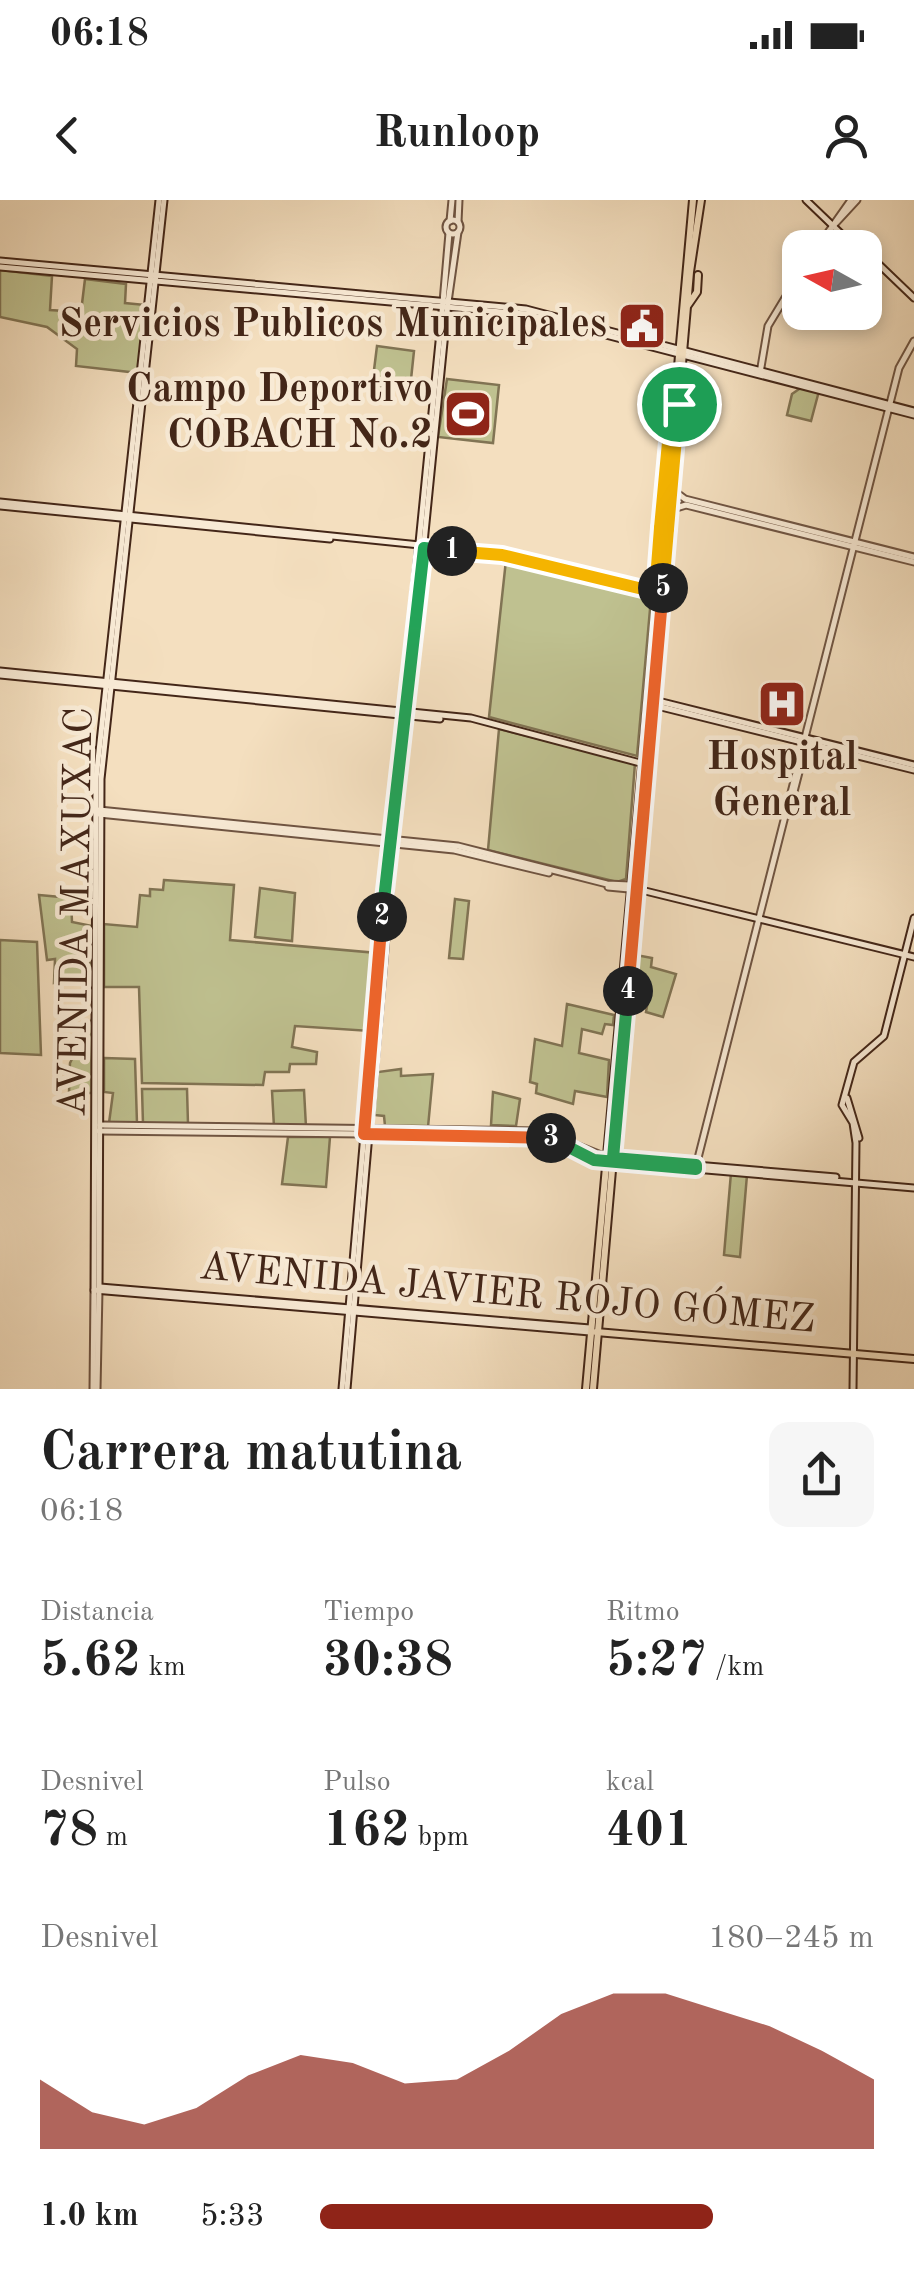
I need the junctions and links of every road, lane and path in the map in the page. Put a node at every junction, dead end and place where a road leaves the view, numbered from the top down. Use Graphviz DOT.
graph roads {
  1 [pos="162,200"];
  2 [pos="456,200"];
  3 [pos="693,200"];
  4 [pos="701,200"];
  5 [pos="808,200"];
  6 [pos="854,200"];
  7 [pos="454,222"];
  8 [pos="835,224"];
  9 [pos="830,230"];
  10 [pos="841,230"];
  11 [pos="458,232"];
  12 [pos="449,233"];
  13 [pos="450,256"];
  14 [pos="0,264"];
  15 [pos="882,270"];
  16 [pos="698,276"];
  17 [pos="154,280"];
  18 [pos="914,300"];
  19 [pos="782,303"];
  20 [pos="445,304"];
  21 [pos="687,306"];
  22 [pos="682,333"];
  23 [pos="914,343"];
  24 [pos="680,353"];
  25 [pos="759,374"];
  26 [pos="678,379"];
  27 [pos="890,407"];
  28 [pos="914,413"];
  29 [pos="672,488"];
  30 [pos="0,504"];
  31 [pos="670,510"];
  32 [pos="128,516"];
  33 [pos="664,529"];
  34 [pos="855,545"];
  35 [pos="421,546"];
  36 [pos="914,560"];
  37 [pos="659,592"];
  38 [pos="0,673"];
  39 [pos="109,684"];
  40 [pos="654,703"];
  41 [pos="404,713"];
  42 [pos="805,740"];
  43 [pos="645,763"];
  44 [pos="914,767"];
  45 [pos="98,812"];
  46 [pos="391,842"];
  47 [pos="633,887"];
  48 [pos="760,917"];
  49 [pos="914,918"];
  50 [pos="914,930"];
  51 [pos="909,954"];
  52 [pos="98,1128"];
  53 [pos="367,1132"];
  54 [pos="609,1160"];
  55 [pos="697,1167"];
  56 [pos="857,1181"];
  57 [pos="914,1186"];
  58 [pos="96,1288"];
  59 [pos="351,1310"];
  60 [pos="594,1330"];
  61 [pos="855,1352"];
  62 [pos="914,1357"];
  63 [pos="96,1389"];
  64 [pos="344,1389"];
  65 [pos="590,1389"];
  66 [pos="854,1389"];
  1 -- 17 [label="main road, AVENIDA MAXUXAC"];
  2 -- 7 [label="main road"];
  3 -- 22 [label="main road"];
  4 -- 21 [label="main road"];
  5 -- 8 [label="main road"];
  6 -- 8 [label="main road"];
  7 -- 11 [label="main road"];
  7 -- 12 [label="main road"];
  8 -- 9 [label="main road"];
  8 -- 10 [label="main road"];
  11 -- 12 [label="main road"];
  11 -- 13 [label="main road"];
  12 -- 13 [label="main road"];
  13 -- 20 [label="main road"];
  14 -- 17 [label="main road"];
  15 -- 18 [label="main road"];
  16 -- 21 [label="main road"];
  17 -- 20 [label="main road"];
  17 -- 32 [label="main road, AVENIDA MAXUXAC"];
  19 -- 25 [label="main road"];
  20 -- 24 [label="main road"];
  20 -- 35 [label="main road"];
  21 -- 22 [label="main road"];
  22 -- 24 [label="main road"];
  23 -- 27 [label="main road"];
  24 -- 25 [label="main road"];
  24 -- 26 [label="main road"];
  25 -- 27 [label="main road"];
  26 -- 29 [label="main road"];
  26 -- 33 [label="main road"];
  27 -- 28 [label="main road"];
  27 -- 34 [label="main road"];
  29 -- 31 [label="main road"];
  29 -- 34 [label="main road"];
  30 -- 32 [label="main road"];
  31 -- 33 [label="main road"];
  31 -- 34 [label="main road"];
  32 -- 35 [label="main road"];
  32 -- 39 [label="main road, AVENIDA MAXUXAC"];
  33 -- 37 [label="main road"];
  34 -- 36 [label="main road"];
  34 -- 42 [label="main road"];
  35 -- 37 [label="main road"];
  35 -- 41 [label="main road"];
  37 -- 40 [label="main road"];
  38 -- 39 [label="main road"];
  39 -- 41 [label="main road"];
  39 -- 45 [label="main road, AVENIDA MAXUXAC"];
  40 -- 42 [label="main road"];
  40 -- 43 [label="main road"];
  40 -- 43 [label="main road"];
  41 -- 43 [label="main road"];
  41 -- 46 [label="main road"];
  42 -- 44 [label="main road"];
  42 -- 48 [label="main road"];
  43 -- 47 [label="main road"];
  45 -- 46 [label="main road"];
  45 -- 52 [label="main road, AVENIDA MAXUXAC"];
  46 -- 47 [label="main road"];
  46 -- 53 [label="main road"];
  47 -- 48 [label="main road"];
  47 -- 54 [label="main road"];
  48 -- 51 [label="main road"];
  48 -- 55 [label="main road"];
  49 -- 51 [label="main road"];
  50 -- 51 [label="main road"];
  51 -- 56 [label="main road"];
  52 -- 53 [label="main road"];
  52 -- 58 [label="main road, AVENIDA MAXUXAC"];
  53 -- 54 [label="main road"];
  53 -- 59 [label="main road"];
  54 -- 55 [label="main road"];
  54 -- 60 [label="main road"];
  55 -- 56 [label="main road"];
  56 -- 57 [label="main road"];
  56 -- 61 [label="main road"];
  58 -- 59 [label="main road, AVENIDA JAVIER ROJO GÓMEZ"];
  58 -- 63 [label="main road, AVENIDA MAXUXAC"];
  59 -- 60 [label="main road, AVENIDA JAVIER ROJO GÓMEZ"];
  59 -- 64 [label="main road"];
  60 -- 61 [label="main road, AVENIDA JAVIER ROJO GÓMEZ"];
  60 -- 65 [label="main road"];
  61 -- 62 [label="main road, AVENIDA JAVIER ROJO GÓMEZ"];
  61 -- 66 [label="main road"];
}
